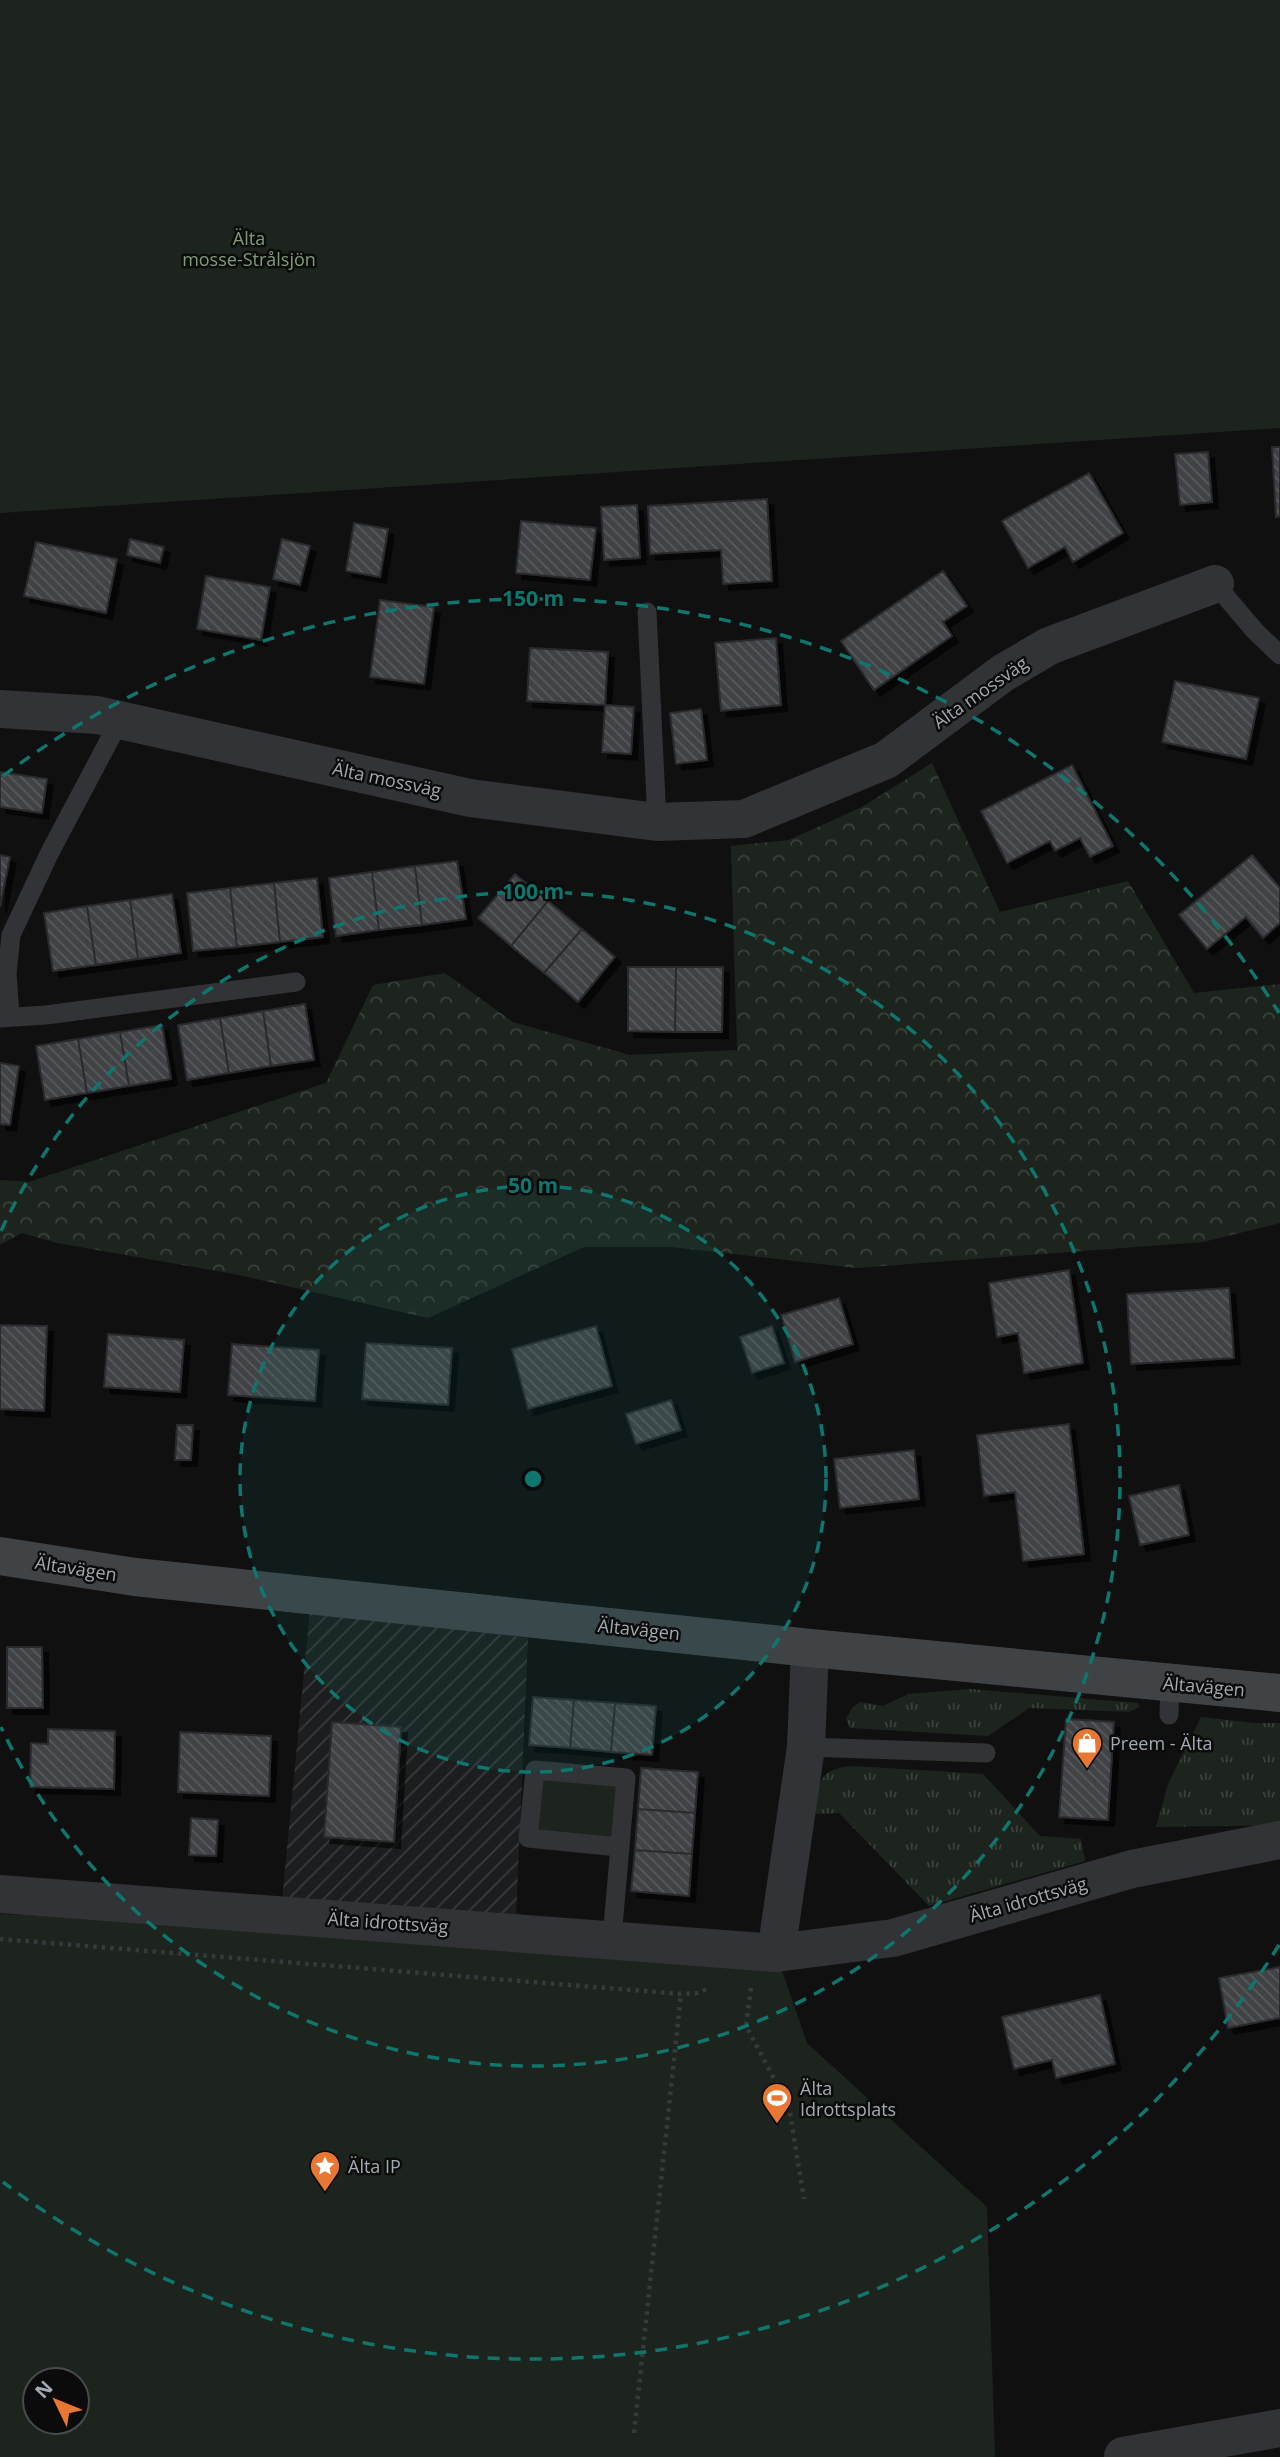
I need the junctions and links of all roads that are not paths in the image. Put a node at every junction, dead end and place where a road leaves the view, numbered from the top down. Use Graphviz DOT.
graph roads {
  1 [pos="1214,583"];
  2 [pos="647,612"];
  3 [pos="1280,655"];
  4 [pos="0,709"];
  5 [pos="121,720"];
  6 [pos="657,822"];
  7 [pos="296,982"];
  8 [pos="5,1016"];
  9 [pos="0,1556"];
  10 [pos="810,1648"];
  11 [pos="1280,1693"];
  12 [pos="806,1747"];
  13 [pos="986,1753"];
  14 [pos="1280,1840"];
  15 [pos="619,1847"];
  16 [pos="0,1894"];
  17 [pos="612,1938"];
  18 [pos="776,1953"];
  19 [pos="1280,2428"];
  20 [pos="1123,2456"];
  1 -- 3 [label="lane, Älta mossväg"];
  1 -- 6 [label="street, Älta mossväg"];
  2 -- 6 [label="lane"];
  4 -- 5 [label="street, Älta mossväg"];
  5 -- 6 [label="street, Älta mossväg"];
  5 -- 8 [label="lane"];
  7 -- 8 [label="lane"];
  9 -- 10 [label="main road, Ältavägen"];
  10 -- 11 [label="main road, Ältavägen"];
  10 -- 12 [label="street"];
  12 -- 13 [label="lane"];
  12 -- 18 [label="street"];
  14 -- 18 [label="street, Älta idrottsväg"];
  15 -- 15 [label="lane"];
  15 -- 17 [label="lane"];
  16 -- 17 [label="street, Älta idrottsväg"];
  17 -- 18 [label="street, Älta idrottsväg"];
  19 -- 20 [label="street"];
}
